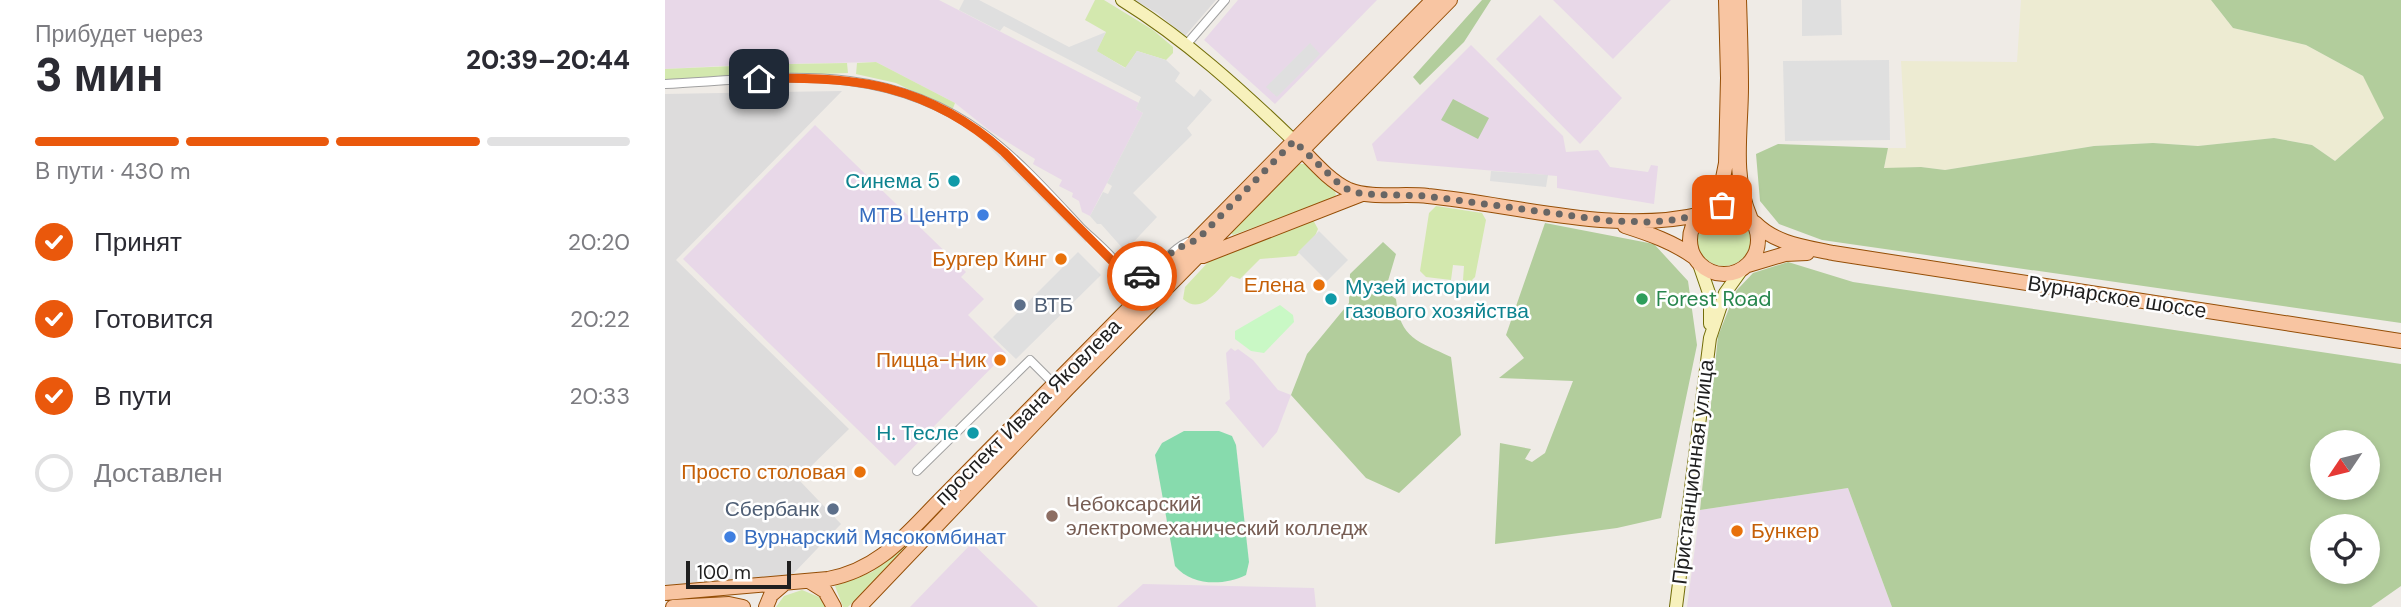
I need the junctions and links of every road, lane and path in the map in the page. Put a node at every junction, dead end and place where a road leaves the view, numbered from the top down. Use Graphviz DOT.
graph roads {
  1 [pos="1122,0"];
  2 [pos="1225,0"];
  3 [pos="1433,0"];
  4 [pos="1450,0"];
  5 [pos="1725,0"];
  6 [pos="1739,0"];
  7 [pos="1186,45"];
  8 [pos="1734,69"];
  9 [pos="665,84"];
  10 [pos="1298,146"];
  11 [pos="1362,194"];
  12 [pos="1707,210"];
  13 [pos="1752,220"];
  14 [pos="1611,221"];
  15 [pos="1198,239"];
  16 [pos="1833,253"];
  17 [pos="1195,259"];
  18 [pos="1697,260"];
  19 [pos="1745,267"];
  20 [pos="1120,269"];
  21 [pos="1131,307"];
  22 [pos="1710,338"];
  23 [pos="2401,341"];
  24 [pos="1055,385"];
  25 [pos="917,471"];
  26 [pos="809,581"];
  27 [pos="786,583"];
  28 [pos="665,593"];
  29 [pos="673,607"];
  30 [pos="743,607"];
  31 [pos="766,607"];
  32 [pos="834,607"];
  33 [pos="859,607"];
  34 [pos="1676,607"];
  1 -- 7 [label="street"];
  2 -- 7 [label="street"];
  3 -- 10 [label="main road, проспект Ивана Яковлева"];
  4 -- 10 [label="main road, проспект Ивана Яковлева"];
  5 -- 8 [label="main road"];
  6 -- 8 [label="main road"];
  7 -- 10 [label="street"];
  8 -- 12 [label="main road"];
  8 -- 13 [label="main road"];
  9 -- 20 [label="street"];
  10 -- 11 [label="main road"];
  10 -- 15 [label="main road, проспект Ивана Яковлева"];
  10 -- 17 [label="main road, проспект Ивана Яковлева"];
  11 -- 14 [label="main road"];
  11 -- 17 [label="main road"];
  12 -- 13 [label="main road"];
  12 -- 14 [label="main road"];
  12 -- 18 [label="main road"];
  13 -- 16 [label="main road, Вурнарское шоссе"];
  13 -- 19 [label="main road"];
  14 -- 18 [label="main road"];
  15 -- 20 [label="street"];
  15 -- 21 [label="main road, проспект Ивана Яковлева"];
  16 -- 19 [label="main road, Вурнарское шоссе"];
  16 -- 23 [label="main road, Вурнарское шоссе"];
  17 -- 33 [label="main road, проспект Ивана Яковлева"];
  18 -- 19 [label="main road"];
  18 -- 22 [label="street, Пристанционная улица"];
  19 -- 22 [label="street, Пристанционная улица"];
  20 -- 21 [label="street"];
  21 -- 24 [label="main road, проспект Ивана Яковлева"];
  22 -- 34 [label="street, Пристанционная улица"];
  24 -- 25 [label="street"];
  24 -- 26 [label="main road, проспект Ивана Яковлева"];
  26 -- 27 [label="main road, проспект Ивана Яковлева"];
  26 -- 32 [label="main road"];
  27 -- 28 [label="main road, проспект Ивана Яковлева"];
  27 -- 31 [label="main road"];
  29 -- 30 [label="main road"];
}
